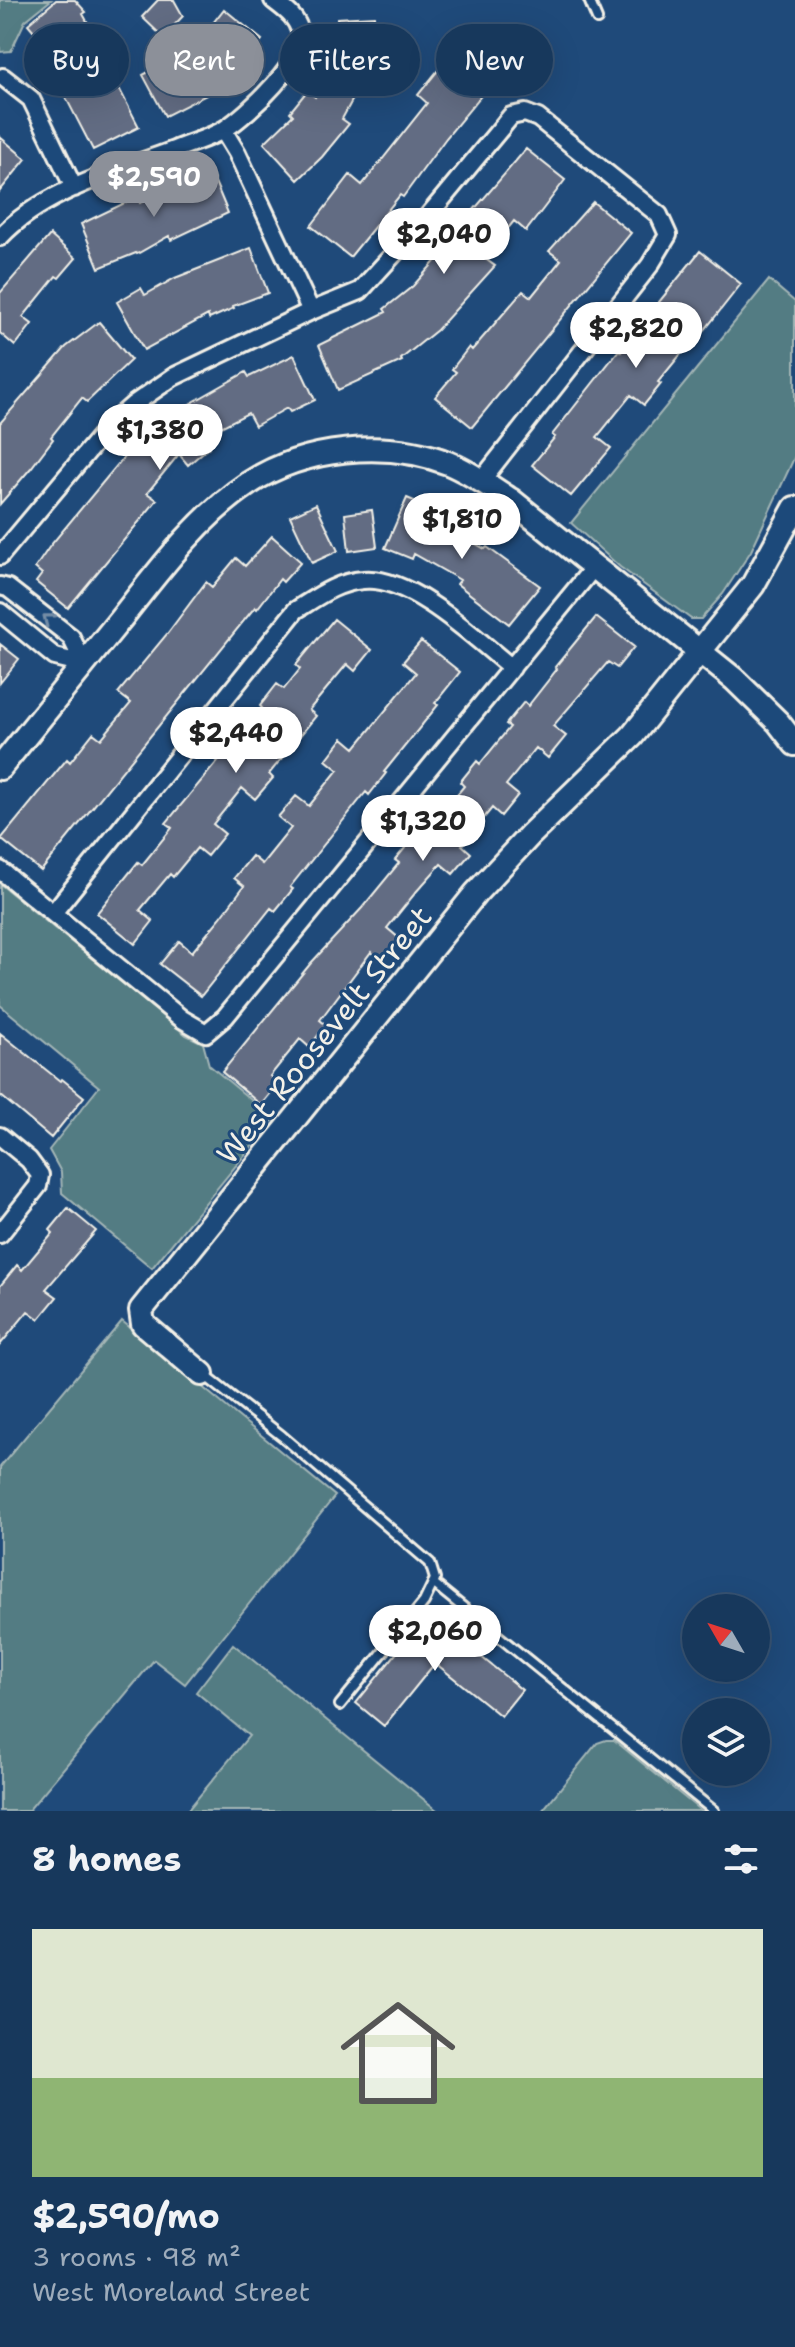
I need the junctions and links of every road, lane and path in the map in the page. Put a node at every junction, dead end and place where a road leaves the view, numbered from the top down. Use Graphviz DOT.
graph roads {
  1 [pos="273,0"];
  2 [pos="589,0"];
  3 [pos="597,19"];
  4 [pos="3,77"];
  5 [pos="223,130"];
  6 [pos="74,188"];
  7 [pos="0,237"];
  8 [pos="311,311"];
  9 [pos="481,481"];
  10 [pos="795,508"];
  11 [pos="0,556"];
  12 [pos="594,567"];
  13 [pos="0,586"];
  14 [pos="0,612"];
  15 [pos="700,652"];
  16 [pos="84,664"];
  17 [pos="512,668"];
  18 [pos="795,744"];
  19 [pos="0,768"];
  20 [pos="0,870"];
  21 [pos="53,913"];
  22 [pos="0,1136"];
  23 [pos="0,1234"];
  24 [pos="202,1374"];
  25 [pos="433,1583"];
  26 [pos="340,1705"];
  27 [pos="714,1811"];
  1 -- 5 [label="street"];
  2 -- 3 [label="lane"];
  4 -- 6 [label="street"];
  5 -- 6 [label="street"];
  5 -- 8 [label="street"];
  6 -- 7 [label="street"];
  8 -- 9 [label="street"];
  8 -- 11 [label="street"];
  9 -- 12 [label="street"];
  9 -- 16 [label="street"];
  10 -- 15 [label="street, West Roosevelt Street"];
  12 -- 15 [label="street"];
  12 -- 17 [label="street"];
  16 -- 13 [label="street, one-way"];
  14 -- 16 [label="street"];
  15 -- 18 [label="street"];
  15 -- 24 [label="street, West Roosevelt Street"];
  16 -- 19 [label="street"];
  17 -- 21 [label="street"];
  17 -- 21 [label="street"];
  20 -- 21 [label="street"];
  22 -- 23 [label="street"];
  24 -- 25 [label="lane"];
  25 -- 26 [label="lane"];
  25 -- 27 [label="lane"];
}
